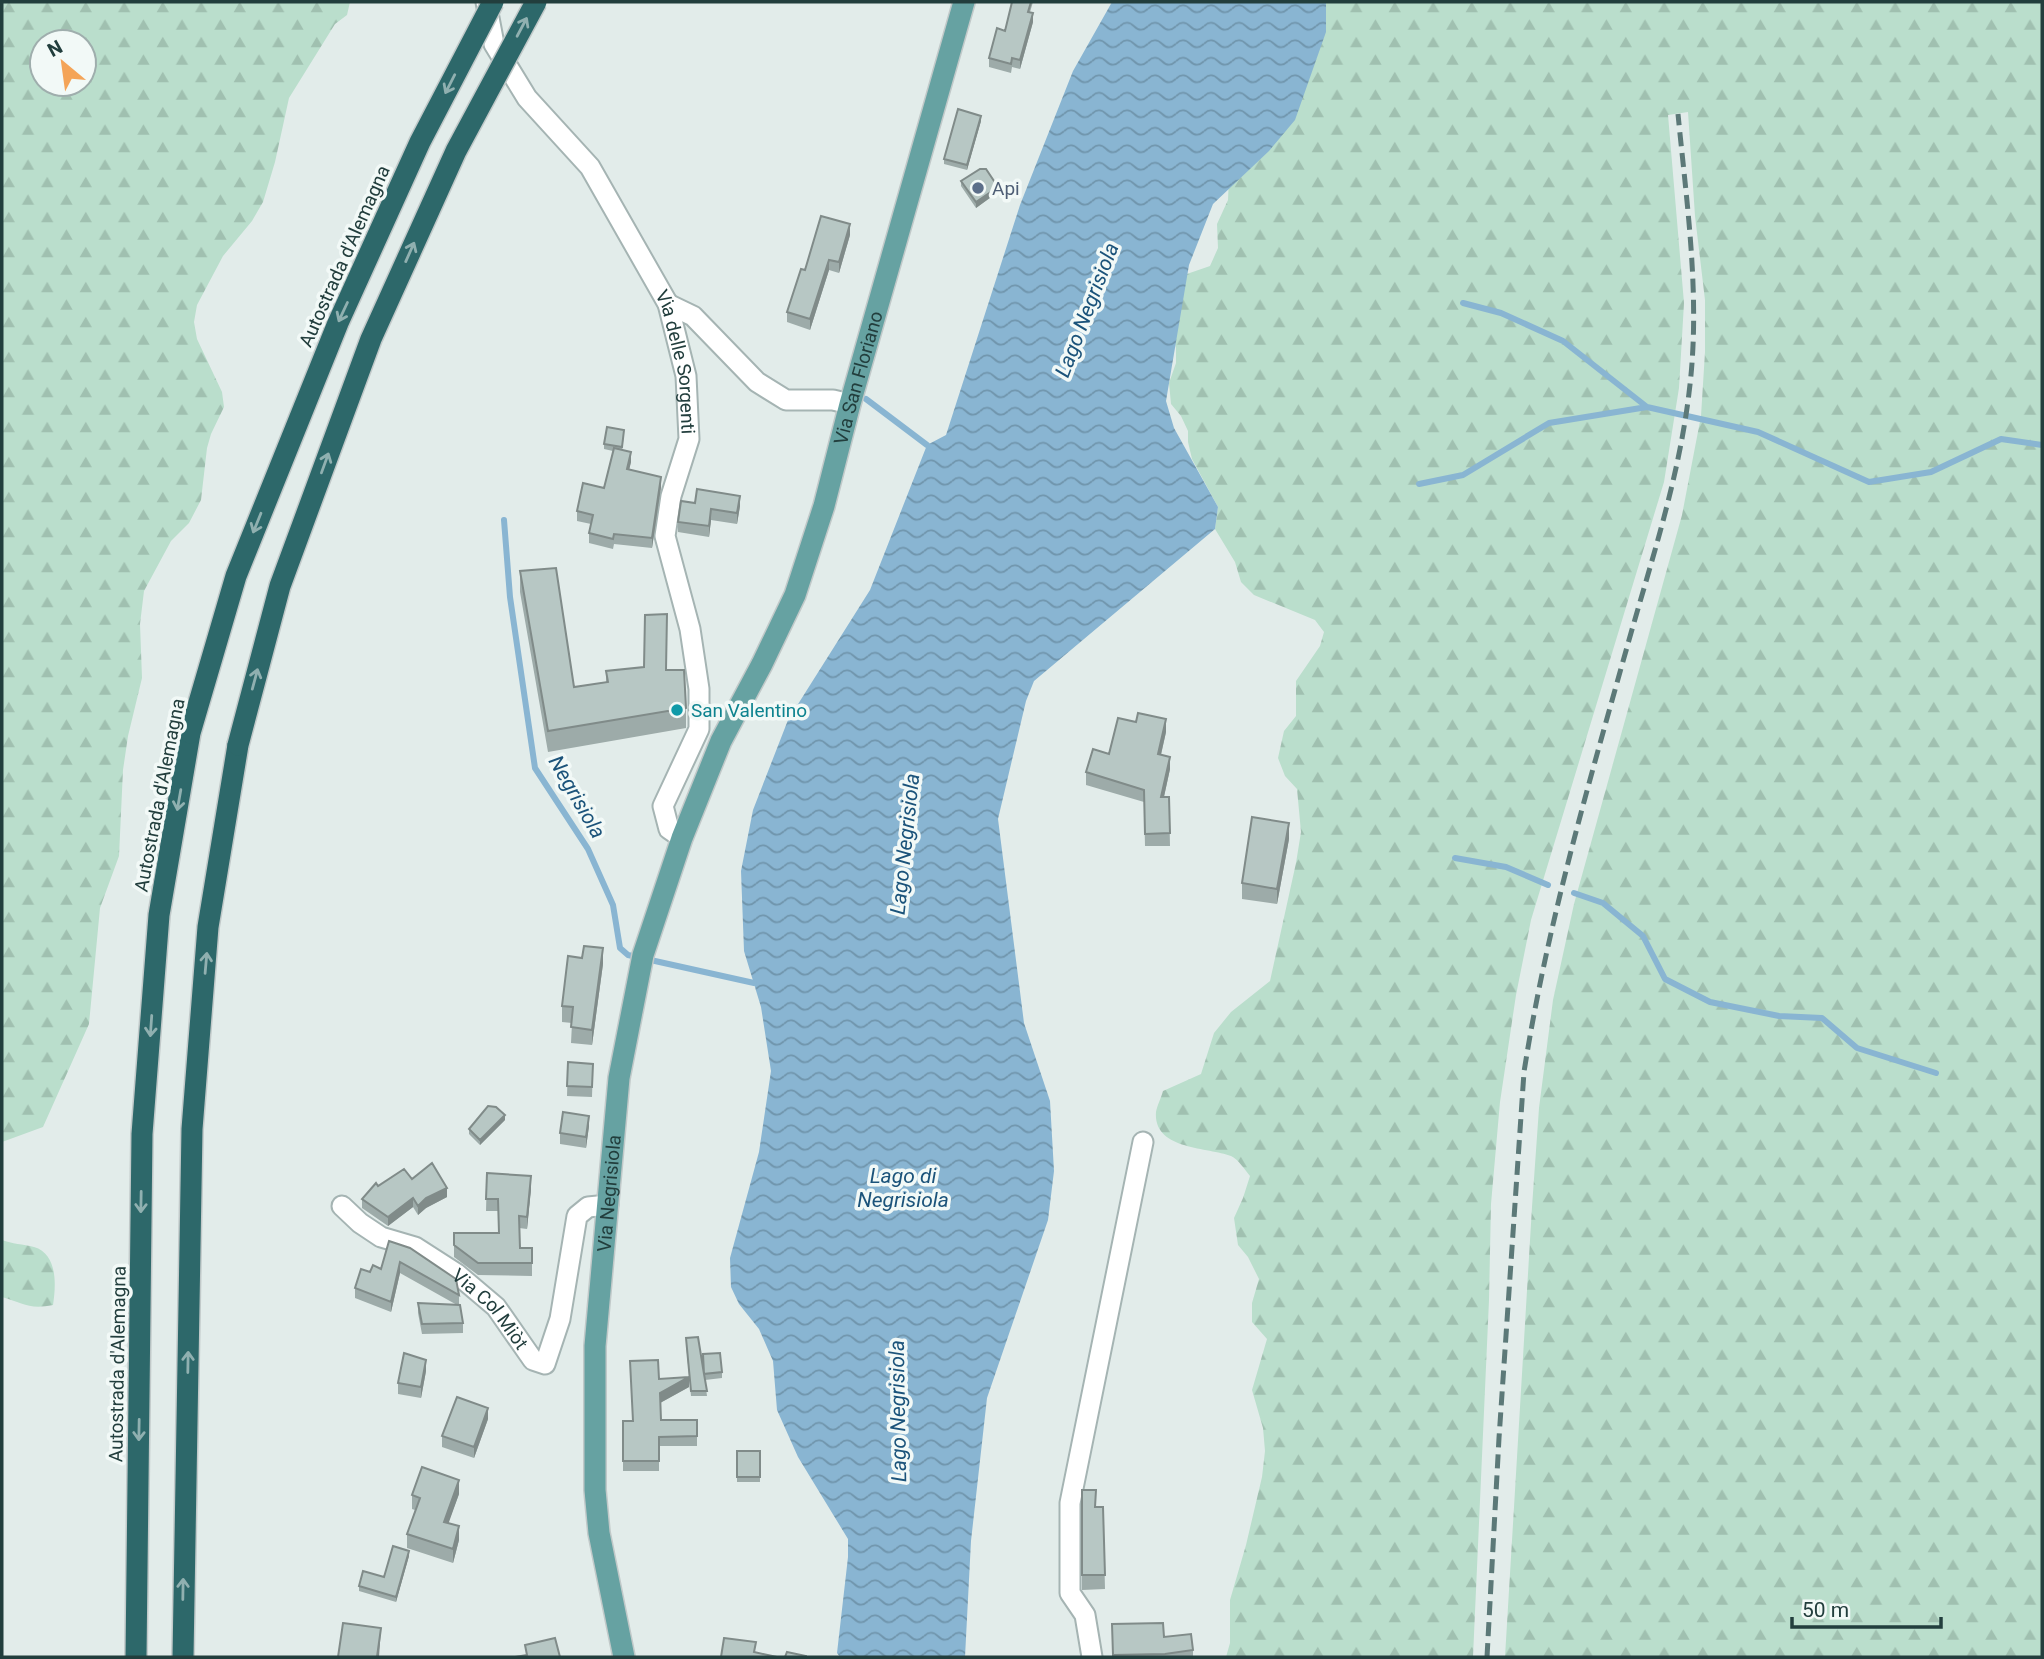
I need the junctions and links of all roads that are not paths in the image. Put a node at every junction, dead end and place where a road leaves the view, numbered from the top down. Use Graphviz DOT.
graph roads {
  1 [pos="486,2"];
  2 [pos="493,2"];
  3 [pos="536,2"];
  4 [pos="964,2"];
  5 [pos="668,304"];
  6 [pos="850,404"];
  7 [pos="721,741"];
  8 [pos="682,838"];
  9 [pos="1143,1142"];
  10 [pos="608,1205"];
  11 [pos="342,1206"];
  12 [pos="136,1657"];
  13 [pos="183,1657"];
  14 [pos="624,1657"];
  15 [pos="1092,1657"];
  1 -- 5 [label="street, Via delle Sorgenti"];
  2 -- 12 [label="highway, Autostrada d'Alemagna, one-way, bridge"];
  13 -- 3 [label="highway, one-way, bridge"];
  4 -- 6 [label="main road, Via San Floriano"];
  5 -- 6 [label="street"];
  5 -- 8 [label="street, Via delle Sorgenti"];
  6 -- 7 [label="main road, Via San Floriano"];
  7 -- 8 [label="main road, Via Negrisiola"];
  8 -- 10 [label="main road, Via Negrisiola"];
  9 -- 15 [label="street"];
  10 -- 11 [label="street, Via Col Miòt"];
  10 -- 14 [label="main road, Via Negrisiola"];
}
